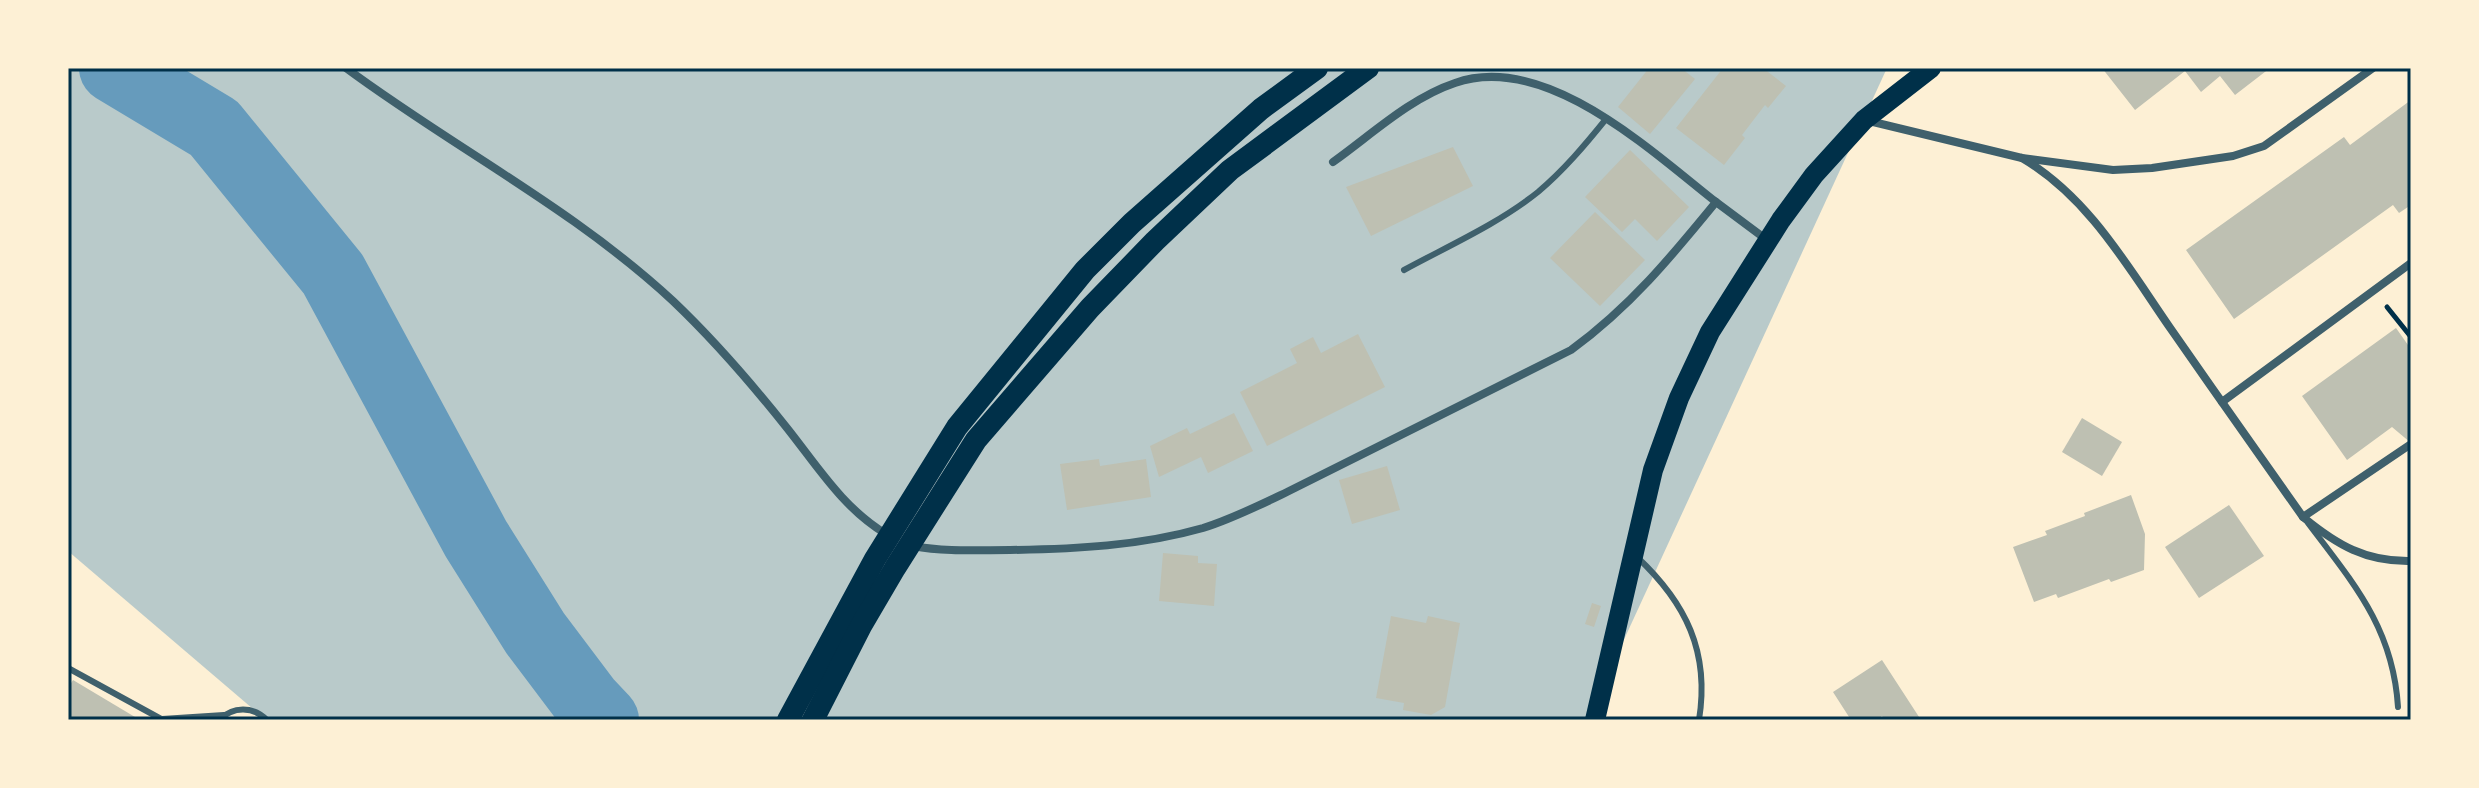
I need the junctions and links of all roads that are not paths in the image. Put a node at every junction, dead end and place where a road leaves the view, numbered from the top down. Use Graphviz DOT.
graph roads {
  1 [pos="346,68"];
  2 [pos="1317,68"];
  3 [pos="1368,68"];
  4 [pos="1931,68"];
  5 [pos="2373,68"];
  6 [pos="1606,119"];
  7 [pos="1864,120"];
  8 [pos="2022,158"];
  9 [pos="1333,162"];
  10 [pos="1716,202"];
  11 [pos="1767,240"];
  12 [pos="2411,263"];
  13 [pos="1404,270"];
  14 [pos="2222,402"];
  15 [pos="2411,444"];
  16 [pos="2303,517"];
  17 [pos="1634,554"];
  18 [pos="2411,561"];
  19 [pos="68,668"];
  20 [pos="2398,707"];
  21 [pos="221,717"];
  22 [pos="163,719"];
  23 [pos="267,720"];
  24 [pos="788,720"];
  25 [pos="813,720"];
  26 [pos="1595,720"];
  27 [pos="1699,720"];
  1 -- 10 [label="street"];
  2 -- 24 [label="highway"];
  3 -- 25 [label="highway"];
  4 -- 7 [label="main road"];
  5 -- 8 [label="street"];
  6 -- 9 [label="street"];
  6 -- 10 [label="street"];
  6 -- 13 [label="lane"];
  7 -- 8 [label="street"];
  7 -- 11 [label="main road"];
  8 -- 14 [label="street"];
  10 -- 11 [label="street"];
  11 -- 17 [label="main road"];
  12 -- 14 [label="street"];
  14 -- 16 [label="street"];
  15 -- 16 [label="street"];
  16 -- 18 [label="street"];
  16 -- 20 [label="lane"];
  17 -- 26 [label="main road"];
  17 -- 27 [label="lane"];
  19 -- 22 [label="lane"];
  21 -- 22 [label="lane"];
  21 -- 23 [label="lane"];
}
